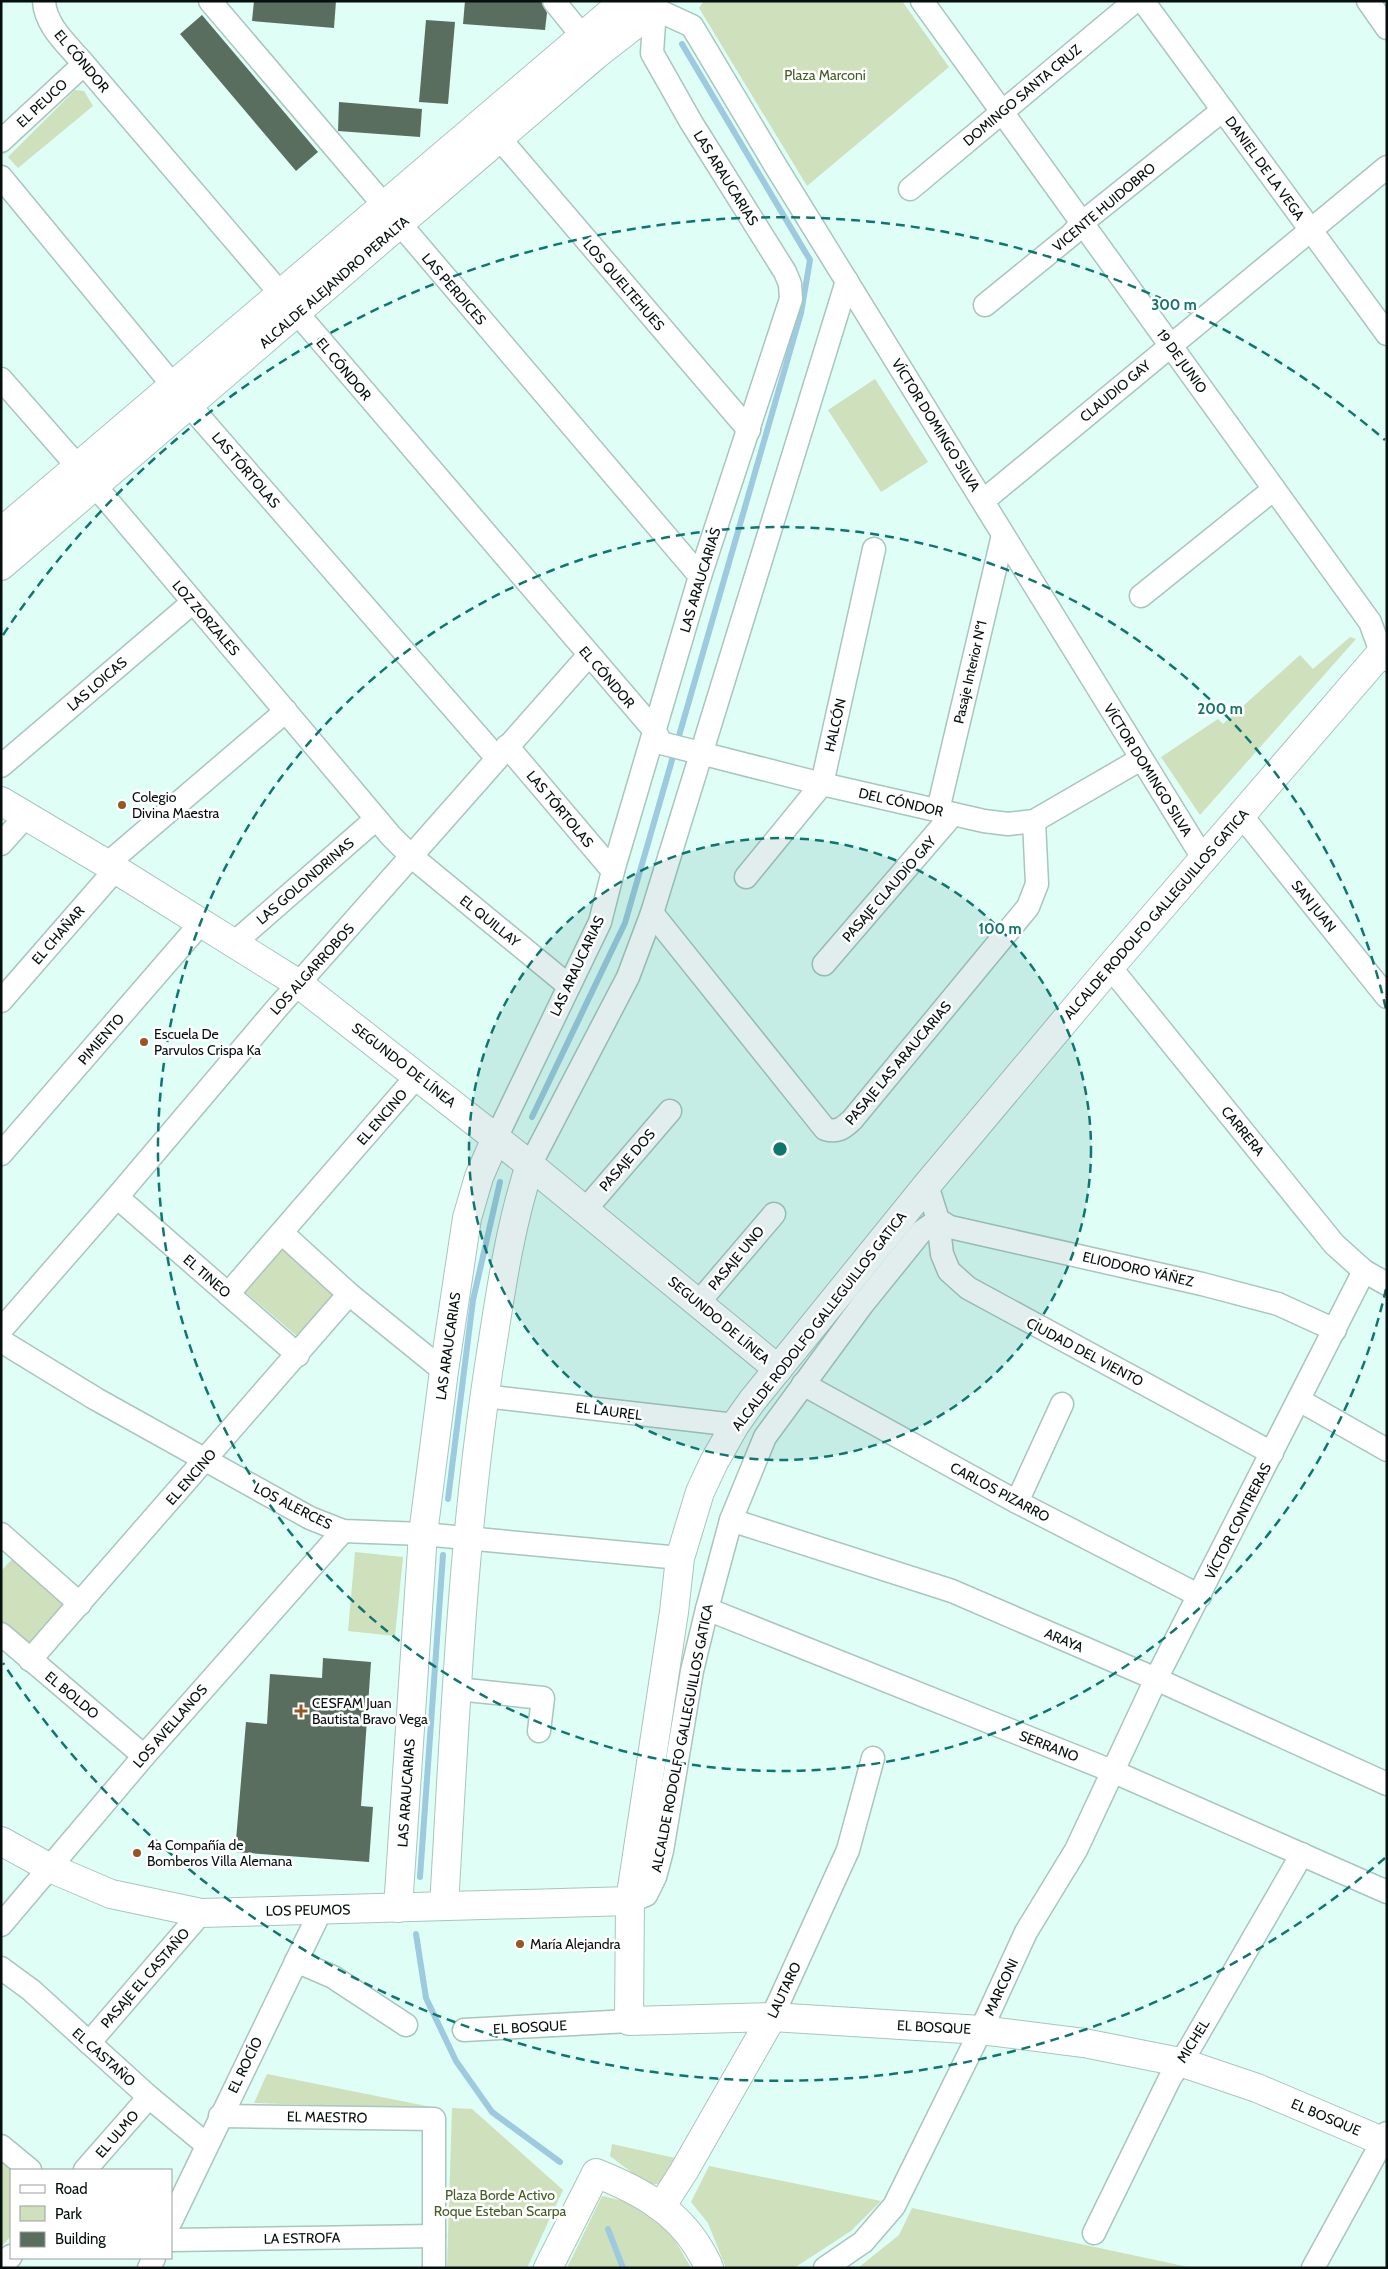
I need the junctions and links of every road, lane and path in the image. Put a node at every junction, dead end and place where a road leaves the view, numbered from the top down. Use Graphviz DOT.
graph roads {
  1 [pos="44,1"];
  2 [pos="210,1"];
  3 [pos="554,1"];
  4 [pos="624,1"];
  5 [pos="922,1"];
  6 [pos="1135,1"];
  7 [pos="1143,1"];
  8 [pos="1368,1"];
  9 [pos="658,4"];
  10 [pos="1387,28"];
  11 [pos="584,37"];
  12 [pos="84,64"];
  13 [pos="1224,110"];
  14 [pos="1003,112"];
  15 [pos="500,140"];
  16 [pos="1,142"];
  17 [pos="1387,167"];
  18 [pos="1,177"];
  19 [pos="910,190"];
  20 [pos="391,216"];
  21 [pos="1083,222"];
  22 [pos="1310,230"];
  23 [pos="847,281"];
  24 [pos="289,304"];
  25 [pos="985,305"];
  26 [pos="1387,334"];
  27 [pos="1170,346"];
  28 [pos="1,379"];
  29 [pos="172,385"];
  30 [pos="190,406"];
  31 [pos="749,430"];
  32 [pos="86,478"];
  33 [pos="1274,489"];
  34 [pos="983,501"];
  35 [pos="1,532"];
  36 [pos="1003,535"];
  37 [pos="874,549"];
  38 [pos="1,566"];
  39 [pos="700,576"];
  40 [pos="1141,596"];
  41 [pos="192,603"];
  42 [pos="1385,653"];
  43 [pos="588,656"];
  44 [pos="286,711"];
  45 [pos="658,737"];
  46 [pos="502,752"];
  47 [pos="696,752"];
  48 [pos="1141,759"];
  49 [pos="1,766"];
  50 [pos="822,784"];
  51 [pos="1,801"];
  52 [pos="946,812"];
  53 [pos="1241,815"];
  54 [pos="26,816"];
  55 [pos="376,819"];
  56 [pos="1034,821"];
  57 [pos="1,844"];
  58 [pos="411,856"];
  59 [pos="1203,858"];
  60 [pos="112,867"];
  61 [pos="613,871"];
  62 [pos="746,877"];
  63 [pos="652,913"];
  64 [pos="201,923"];
  65 [pos="234,943"];
  66 [pos="824,964"];
  67 [pos="1110,967"];
  68 [pos="299,984"];
  69 [pos="569,986"];
  70 [pos="1387,998"];
  71 [pos="1,1001"];
  72 [pos="418,1075"];
  73 [pos="670,1111"];
  74 [pos="496,1138"];
  75 [pos="1,1154"];
  76 [pos="530,1165"];
  77 [pos="927,1185"];
  78 [pos="117,1197"];
  79 [pos="585,1210"];
  80 [pos="774,1214"];
  81 [pos="938,1220"];
  82 [pos="282,1233"];
  83 [pos="1364,1271"];
  84 [pos="1387,1284"];
  85 [pos="228,1294"];
  86 [pos="350,1294"];
  87 [pos="699,1302"];
  88 [pos="1,1330"];
  89 [pos="1335,1330"];
  90 [pos="1,1341"];
  91 [pos="298,1355"];
  92 [pos="778,1369"];
  93 [pos="444,1371"];
  94 [pos="803,1384"];
  95 [pos="484,1396"];
  96 [pos="1299,1400"];
  97 [pos="1062,1404"];
  98 [pos="735,1425"];
  99 [pos="1387,1450"];
  100 [pos="1272,1453"];
  101 [pos="206,1459"];
  102 [pos="1017,1502"];
  103 [pos="731,1520"];
  104 [pos="343,1531"];
  105 [pos="424,1534"];
  106 [pos="468,1538"];
  107 [pos="4,1543"];
  108 [pos="680,1558"];
  109 [pos="1200,1596"];
  110 [pos="80,1604"];
  111 [pos="707,1609"];
  112 [pos="1,1634"];
  113 [pos="30,1660"];
  114 [pos="1156,1679"];
  115 [pos="456,1689"];
  116 [pos="539,1731"];
  117 [pos="144,1756"];
  118 [pos="873,1758"];
  119 [pos="1112,1771"];
  120 [pos="1387,1784"];
  121 [pos="1,1841"];
  122 [pos="1302,1854"];
  123 [pos="50,1868"];
  124 [pos="1387,1892"];
  125 [pos="630,1901"];
  126 [pos="444,1906"];
  127 [pos="398,1908"];
  128 [pos="321,1910"];
  129 [pos="201,1913"];
  130 [pos="1,1925"];
  131 [pos="296,1961"];
  132 [pos="1,1968"];
  133 [pos="772,2017"];
  134 [pos="628,2020"];
  135 [pos="406,2025"];
  136 [pos="464,2030"];
  137 [pos="981,2030"];
  138 [pos="89,2043"];
  139 [pos="1180,2062"];
  140 [pos="148,2098"];
  141 [pos="220,2116"];
  142 [pos="1385,2139"];
  143 [pos="207,2145"];
  144 [pos="2,2148"];
  145 [pos="29,2169"];
  146 [pos="86,2169"];
  147 [pos="661,2206"];
  148 [pos="172,2219"];
  149 [pos="1094,2233"];
  150 [pos="434,2236"];
  151 [pos="172,2240"];
  152 [pos="10,2257"];
  153 [pos="1,2268"];
  154 [pos="434,2268"];
  155 [pos="548,2268"];
  156 [pos="709,2268"];
  157 [pos="826,2268"];
  158 [pos="1313,2268"];
  1 -- 12 [label="street, EL CÓNDOR"];
  2 -- 20 [label="street, LAS PERDICES"];
  3 -- 11 [label="street"];
  4 -- 11 [label="street, ALCALDE ALEJANDRO PERALTA"];
  5 -- 14 [label="street, 19 DE JUNIO"];
  6 -- 14 [label="street, DOMINGO SANTA CRUZ"];
  7 -- 13 [label="street, DANIEL DE LA VEGA"];
  8 -- 10 [label="street"];
  9 -- 15 [label="street, ALCALDE ALEJANDRO PERALTA"];
  9 -- 23 [label="street, VÍCTOR DOMINGO SILVA"];
  9 -- 31 [label="street, LAS ARAUCARIAS"];
  11 -- 20 [label="street, ALCALDE ALEJANDRO PERALTA"];
  12 -- 16 [label="street, EL PEUCO"];
  12 -- 24 [label="street, EL CÓNDOR"];
  13 -- 21 [label="street, VICENTE HUIDOBRO"];
  13 -- 22 [label="street, DANIEL DE LA VEGA"];
  14 -- 19 [label="street, DOMINGO SANTA CRUZ"];
  14 -- 21 [label="street, 19 DE JUNIO"];
  15 -- 20 [label="street, ALCALDE ALEJANDRO PERALTA"];
  15 -- 31 [label="street, LOS QUELTEHUES"];
  17 -- 22 [label="street, CLAUDIO GAY"];
  18 -- 29 [label="street, LAS TÓRTOLAS"];
  20 -- 24 [label="street, ALCALDE ALEJANDRO PERALTA"];
  20 -- 39 [label="street, LAS PERDICES"];
  21 -- 25 [label="street, VICENTE HUIDOBRO"];
  21 -- 27 [label="street, 19 DE JUNIO"];
  22 -- 26 [label="street, DANIEL DE LA VEGA"];
  22 -- 27 [label="street, CLAUDIO GAY"];
  23 -- 34 [label="street, VÍCTOR DOMINGO SILVA"];
  23 -- 47 [label="street"];
  24 -- 29 [label="street, ALCALDE ALEJANDRO PERALTA"];
  24 -- 30 [label="street, ALCALDE ALEJANDRO PERALTA"];
  24 -- 43 [label="street, EL CÓNDOR"];
  27 -- 33 [label="street, 19 DE JUNIO"];
  27 -- 34 [label="street, CLAUDIO GAY"];
  28 -- 32 [label="street, LOZ ZORZALES"];
  29 -- 30 [label="street, LAS TÓRTOLAS"];
  29 -- 32 [label="street, ALCALDE ALEJANDRO PERALTA"];
  30 -- 32 [label="street, ALCALDE ALEJANDRO PERALTA"];
  30 -- 46 [label="street, LAS TÓRTOLAS"];
  31 -- 39 [label="street, LAS ARAUCARIAS"];
  32 -- 35 [label="street, ALCALDE ALEJANDRO PERALTA"];
  32 -- 38 [label="street, ALCALDE ALEJANDRO PERALTA"];
  32 -- 41 [label="street, LOZ ZORZALES"];
  33 -- 40 [label="street"];
  33 -- 42 [label="street, 19 DE JUNIO"];
  34 -- 36 [label="street, VÍCTOR DOMINGO SILVA"];
  36 -- 48 [label="street, VÍCTOR DOMINGO SILVA"];
  36 -- 52 [label="street, Pasaje Interior Nº1"];
  37 -- 50 [label="street, HALCÓN"];
  39 -- 45 [label="street, LAS ARAUCARIAS"];
  41 -- 44 [label="street, LOZ ZORZALES"];
  41 -- 49 [label="street, LAS LOICAS"];
  42 -- 53 [label="street, ALCALDE RODOLFO GALLEGUILLOS GATICA"];
  43 -- 45 [label="street, EL CÓNDOR"];
  43 -- 46 [label="street, LOS ALGARROBOS"];
  44 -- 55 [label="street, LOZ ZORZALES"];
  44 -- 60 [label="street, EL CHAÑAR"];
  45 -- 47 [label="street, DEL CÓNDOR"];
  45 -- 61 [label="street, LAS ARAUCARIAS"];
  46 -- 58 [label="street, LOS ALGARROBOS"];
  46 -- 61 [label="street, LAS TÓRTOLAS"];
  47 -- 50 [label="street, DEL CÓNDOR"];
  47 -- 63 [label="street"];
  48 -- 56 [label="street, DEL CÓNDOR"];
  48 -- 59 [label="street, VÍCTOR DOMINGO SILVA"];
  50 -- 52 [label="street, DEL CÓNDOR"];
  50 -- 62 [label="street, HALCÓN"];
  51 -- 54 [label="street, SEGUNDO DE LÍNEA"];
  52 -- 56 [label="street, DEL CÓNDOR"];
  52 -- 66 [label="street, PASAJE CLAUDIO GAY"];
  53 -- 59 [label="street, ALCALDE RODOLFO GALLEGUILLOS GATICA"];
  53 -- 70 [label="street, SAN JUAN"];
  54 -- 57 [label="street"];
  54 -- 60 [label="street, SEGUNDO DE LÍNEA"];
  55 -- 58 [label="street, LOZ ZORZALES"];
  55 -- 65 [label="street, LAS GOLONDRINAS"];
  56 -- 63 [label="street, PASAJE LAS ARAUCARIAS"];
  58 -- 68 [label="street, LOS ALGARROBOS"];
  58 -- 69 [label="street, EL QUILLAY"];
  59 -- 67 [label="street, ALCALDE RODOLFO GALLEGUILLOS GATICA"];
  60 -- 64 [label="street, SEGUNDO DE LÍNEA"];
  60 -- 71 [label="street, EL CHAÑAR"];
  61 -- 69 [label="street, LAS ARAUCARIAS"];
  63 -- 76 [label="street"];
  64 -- 65 [label="street, SEGUNDO DE LÍNEA"];
  64 -- 75 [label="street, PIMIENTO"];
  65 -- 68 [label="street, SEGUNDO DE LÍNEA"];
  67 -- 77 [label="street, ALCALDE RODOLFO GALLEGUILLOS GATICA"];
  67 -- 83 [label="street, CARRERA"];
  68 -- 72 [label="street, SEGUNDO DE LÍNEA"];
  68 -- 78 [label="street, LOS ALGARROBOS"];
  69 -- 74 [label="street, LAS ARAUCARIAS"];
  72 -- 74 [label="street, SEGUNDO DE LÍNEA"];
  72 -- 82 [label="street, EL ENCINO"];
  73 -- 79 [label="street, PASAJE DOS"];
  74 -- 76 [label="street, SEGUNDO DE LÍNEA"];
  74 -- 93 [label="street, LAS ARAUCARIAS"];
  76 -- 79 [label="street, SEGUNDO DE LÍNEA"];
  76 -- 95 [label="street"];
  77 -- 81 [label="street"];
  77 -- 92 [label="street, ALCALDE RODOLFO GALLEGUILLOS GATICA"];
  78 -- 85 [label="street, EL TINEO"];
  78 -- 88 [label="street, LOS ALGARROBOS"];
  79 -- 87 [label="street, SEGUNDO DE LÍNEA"];
  80 -- 87 [label="street, PASAJE UNO"];
  81 -- 89 [label="street, ELIODORO YÁÑEZ"];
  81 -- 94 [label="street, ALCALDE RODOLFO GALLEGUILLOS GATICA"];
  81 -- 100 [label="street, CIUDAD DEL VIENTO"];
  82 -- 85 [label="street, EL ENCINO"];
  82 -- 86 [label="street"];
  83 -- 84 [label="street, CARRERA"];
  83 -- 89 [label="street, VÍCTOR CONTRERAS"];
  85 -- 91 [label="street, EL TINEO"];
  86 -- 91 [label="street, EL ENCINO"];
  86 -- 93 [label="street"];
  87 -- 92 [label="street, SEGUNDO DE LÍNEA"];
  89 -- 96 [label="street, VÍCTOR CONTRERAS"];
  90 -- 101 [label="street, LOS ALERCES"];
  91 -- 101 [label="street, EL ENCINO"];
  92 -- 98 [label="street, ALCALDE RODOLFO GALLEGUILLOS GATICA"];
  93 -- 105 [label="street, LAS ARAUCARIAS"];
  94 -- 102 [label="street, CARLOS PIZARRO"];
  94 -- 103 [label="street, ALCALDE RODOLFO GALLEGUILLOS GATICA"];
  95 -- 98 [label="street, EL LAUREL"];
  95 -- 106 [label="street"];
  96 -- 99 [label="street"];
  96 -- 100 [label="street, VÍCTOR CONTRERAS"];
  97 -- 102 [label="street"];
  98 -- 108 [label="street, ALCALDE RODOLFO GALLEGUILLOS GATICA"];
  100 -- 109 [label="street, VÍCTOR CONTRERAS"];
  101 -- 104 [label="street, LOS ALERCES"];
  101 -- 110 [label="street, EL ENCINO"];
  102 -- 109 [label="street, CARLOS PIZARRO"];
  103 -- 111 [label="street, ALCALDE RODOLFO GALLEGUILLOS GATICA"];
  103 -- 114 [label="street, ARAYA"];
  104 -- 105 [label="street, LOS ALERCES"];
  104 -- 117 [label="street, LOS AVELLANOS"];
  105 -- 106 [label="street, LOS ALERCES"];
  105 -- 127 [label="street, LAS ARAUCARIAS"];
  106 -- 108 [label="street, LOS ALERCES"];
  106 -- 115 [label="street"];
  107 -- 110 [label="street"];
  108 -- 125 [label="street, ALCALDE RODOLFO GALLEGUILLOS GATICA"];
  109 -- 114 [label="street, VÍCTOR CONTRERAS"];
  110 -- 113 [label="street, EL ENCINO"];
  111 -- 119 [label="street, SERRANO"];
  111 -- 125 [label="street, ALCALDE RODOLFO GALLEGUILLOS GATICA"];
  112 -- 113 [label="street, EL BOLDO"];
  113 -- 117 [label="street, EL BOLDO"];
  114 -- 119 [label="street, VÍCTOR CONTRERAS"];
  114 -- 120 [label="street, ARAYA"];
  115 -- 116 [label="street"];
  115 -- 126 [label="street"];
  117 -- 123 [label="street, LOS AVELLANOS"];
  118 -- 133 [label="street, LAUTARO"];
  119 -- 122 [label="street, SERRANO"];
  119 -- 137 [label="street, MARCONI"];
  121 -- 123 [label="street, LOS PEUMOS"];
  122 -- 124 [label="street, SERRANO"];
  122 -- 139 [label="street, MICHEL"];
  123 -- 129 [label="street, LOS PEUMOS"];
  123 -- 130 [label="street, LOS AVELLANOS"];
  125 -- 126 [label="street, LOS PEUMOS"];
  125 -- 134 [label="street, ALCALDE RODOLFO GALLEGUILLOS GATICA"];
  126 -- 127 [label="street, LOS PEUMOS"];
  127 -- 128 [label="street, LOS PEUMOS"];
  128 -- 129 [label="street, LOS PEUMOS"];
  128 -- 131 [label="street, EL ROCÍO"];
  129 -- 138 [label="street, PASAJE EL CASTAÑO"];
  131 -- 135 [label="street"];
  131 -- 141 [label="street, EL ROCÍO"];
  132 -- 138 [label="street, EL CASTAÑO"];
  133 -- 134 [label="street, EL BOSQUE"];
  133 -- 137 [label="street, EL BOSQUE"];
  133 -- 147 [label="street, LAUTARO"];
  134 -- 136 [label="street, EL BOSQUE"];
  137 -- 139 [label="street, EL BOSQUE"];
  137 -- 157 [label="street, MARCONI"];
  138 -- 140 [label="street, EL CASTAÑO"];
  139 -- 142 [label="street, EL BOSQUE"];
  139 -- 149 [label="street, MICHEL"];
  140 -- 143 [label="street, EL CASTAÑO"];
  140 -- 146 [label="street, EL ULMO"];
  141 -- 143 [label="street, EL ROCÍO"];
  141 -- 150 [label="street, EL MAESTRO"];
  142 -- 158 [label="street"];
  143 -- 148 [label="street, EL ROCÍO"];
  144 -- 145 [label="street"];
  147 -- 155 [label="street"];
  147 -- 156 [label="street"];
  150 -- 151 [label="street, LA ESTROFA"];
  150 -- 154 [label="street"];
  152 -- 153 [label="street"];
}
